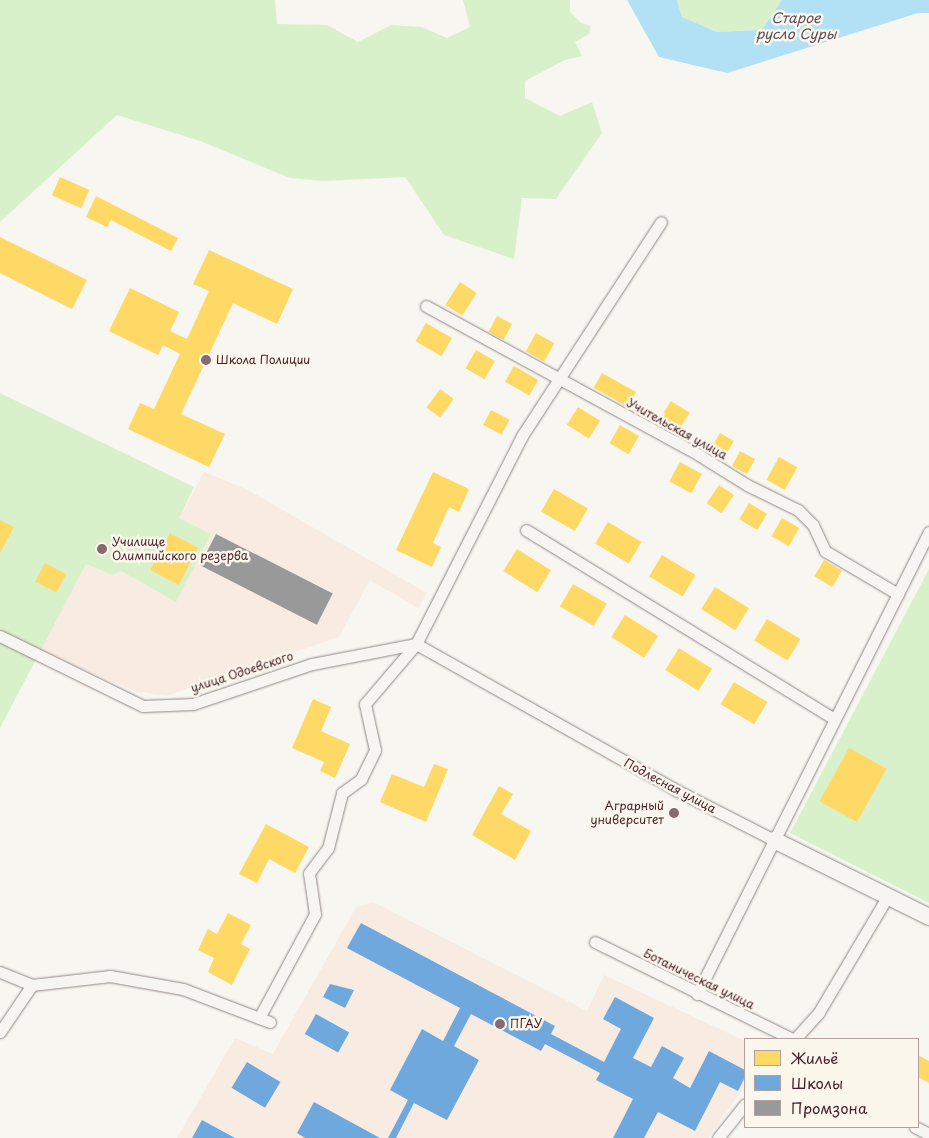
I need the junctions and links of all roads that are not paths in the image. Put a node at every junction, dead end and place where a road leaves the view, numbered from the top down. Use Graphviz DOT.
graph roads {
  1 [pos="661,222"];
  2 [pos="426,306"];
  3 [pos="559,379"];
  4 [pos="526,530"];
  5 [pos="929,532"];
  6 [pos="898,594"];
  7 [pos="0,636"];
  8 [pos="416,644"];
  9 [pos="834,719"];
  10 [pos="774,840"];
  11 [pos="888,896"];
  12 [pos="929,917"];
  13 [pos="595,942"];
  14 [pos="0,972"];
  15 [pos="32,985"];
  16 [pos="697,994"];
  17 [pos="0,1032"];
  18 [pos="792,1038"];
  19 [pos="795,1038"];
  20 [pos="744,1105"];
  21 [pos="917,1128"];
  22 [pos="929,1134"];
  23 [pos="718,1138"];
  1 -- 3 [label="street"];
  2 -- 3 [label="street, Учительская улица"];
  3 -- 6 [label="street, Учительская улица"];
  3 -- 8 [label="street"];
  4 -- 9 [label="street"];
  5 -- 6 [label="street"];
  6 -- 9 [label="street"];
  7 -- 8 [label="street, улица Одоевского"];
  8 -- 10 [label="street, Подлесная улица"];
  8 -- 15 [label="street"];
  9 -- 10 [label="street"];
  10 -- 11 [label="street, Подлесная улица"];
  10 -- 16 [label="street"];
  11 -- 12 [label="street, Подлесная улица"];
  11 -- 19 [label="street"];
  13 -- 16 [label="street, Ботаническая улица"];
  14 -- 15 [label="street"];
  15 -- 17 [label="street"];
  16 -- 18 [label="street, Ботаническая улица"];
  20 -- 23 [label="street"];
  21 -- 22 [label="street"];
}
